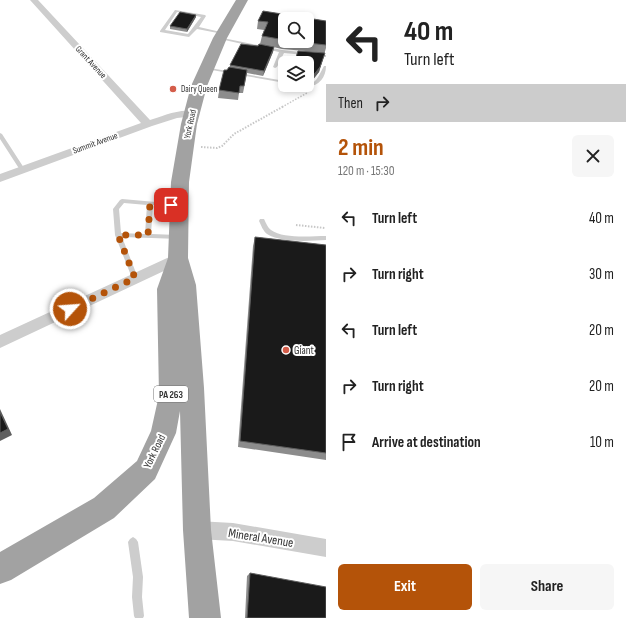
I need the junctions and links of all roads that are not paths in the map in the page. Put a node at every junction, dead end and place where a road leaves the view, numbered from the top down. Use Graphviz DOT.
graph roads {
  1 [pos="34,0"];
  2 [pos="242,0"];
  3 [pos="196,28"];
  4 [pos="221,36"];
  5 [pos="282,51"];
  6 [pos="326,56"];
  7 [pos="276,67"];
  8 [pos="326,67"];
  9 [pos="206,68"];
  10 [pos="278,81"];
  11 [pos="314,85"];
  12 [pos="191,114"];
  13 [pos="148,124"];
  14 [pos="0,135"];
  15 [pos="22,169"];
  16 [pos="0,178"];
  17 [pos="150,203"];
  18 [pos="179,206"];
  19 [pos="262,221"];
  20 [pos="118,235"];
  21 [pos="148,235"];
  22 [pos="323,238"];
  23 [pos="326,246"];
  24 [pos="178,248"];
  25 [pos="135,278"];
  26 [pos="0,342"];
  27 [pos="197,530"];
  28 [pos="134,542"];
  29 [pos="326,548"];
  30 [pos="0,569"];
  31 [pos="139,616"];
  32 [pos="205,618"];
  1 -- 13 [label="street, Grant Avenue"];
  2 -- 4 [label="highway, York Road / PA 263"];
  3 -- 3 [label="lane"];
  3 -- 4 [label="lane"];
  4 -- 5 [label="lane"];
  4 -- 9 [label="highway, York Road / PA 263"];
  5 -- 6 [label="lane"];
  5 -- 7 [label="lane"];
  8 -- 11 [label="lane"];
  9 -- 10 [label="lane"];
  9 -- 12 [label="highway, York Road / PA 263"];
  12 -- 13 [label="street, Summit Avenue"];
  12 -- 18 [label="highway, York Road / PA 263"];
  13 -- 15 [label="street, Summit Avenue"];
  14 -- 15 [label="lane"];
  15 -- 16 [label="street, Summit Avenue"];
  17 -- 18 [label="lane"];
  17 -- 20 [label="lane"];
  17 -- 21 [label="lane"];
  18 -- 24 [label="highway, York Road / PA 263"];
  19 -- 22 [label="lane"];
  20 -- 21 [label="lane"];
  20 -- 25 [label="lane"];
  21 -- 24 [label="lane"];
  22 -- 23 [label="lane"];
  24 -- 25 [label="street"];
  24 -- 27 [label="highway, York Road / PA 263"];
  24 -- 30 [label="highway, York Road / PA 263"];
  25 -- 26 [label="street"];
  27 -- 29 [label="street, Mineral Avenue"];
  27 -- 32 [label="highway, York Road / PA 263"];
  28 -- 31 [label="lane"];
}
